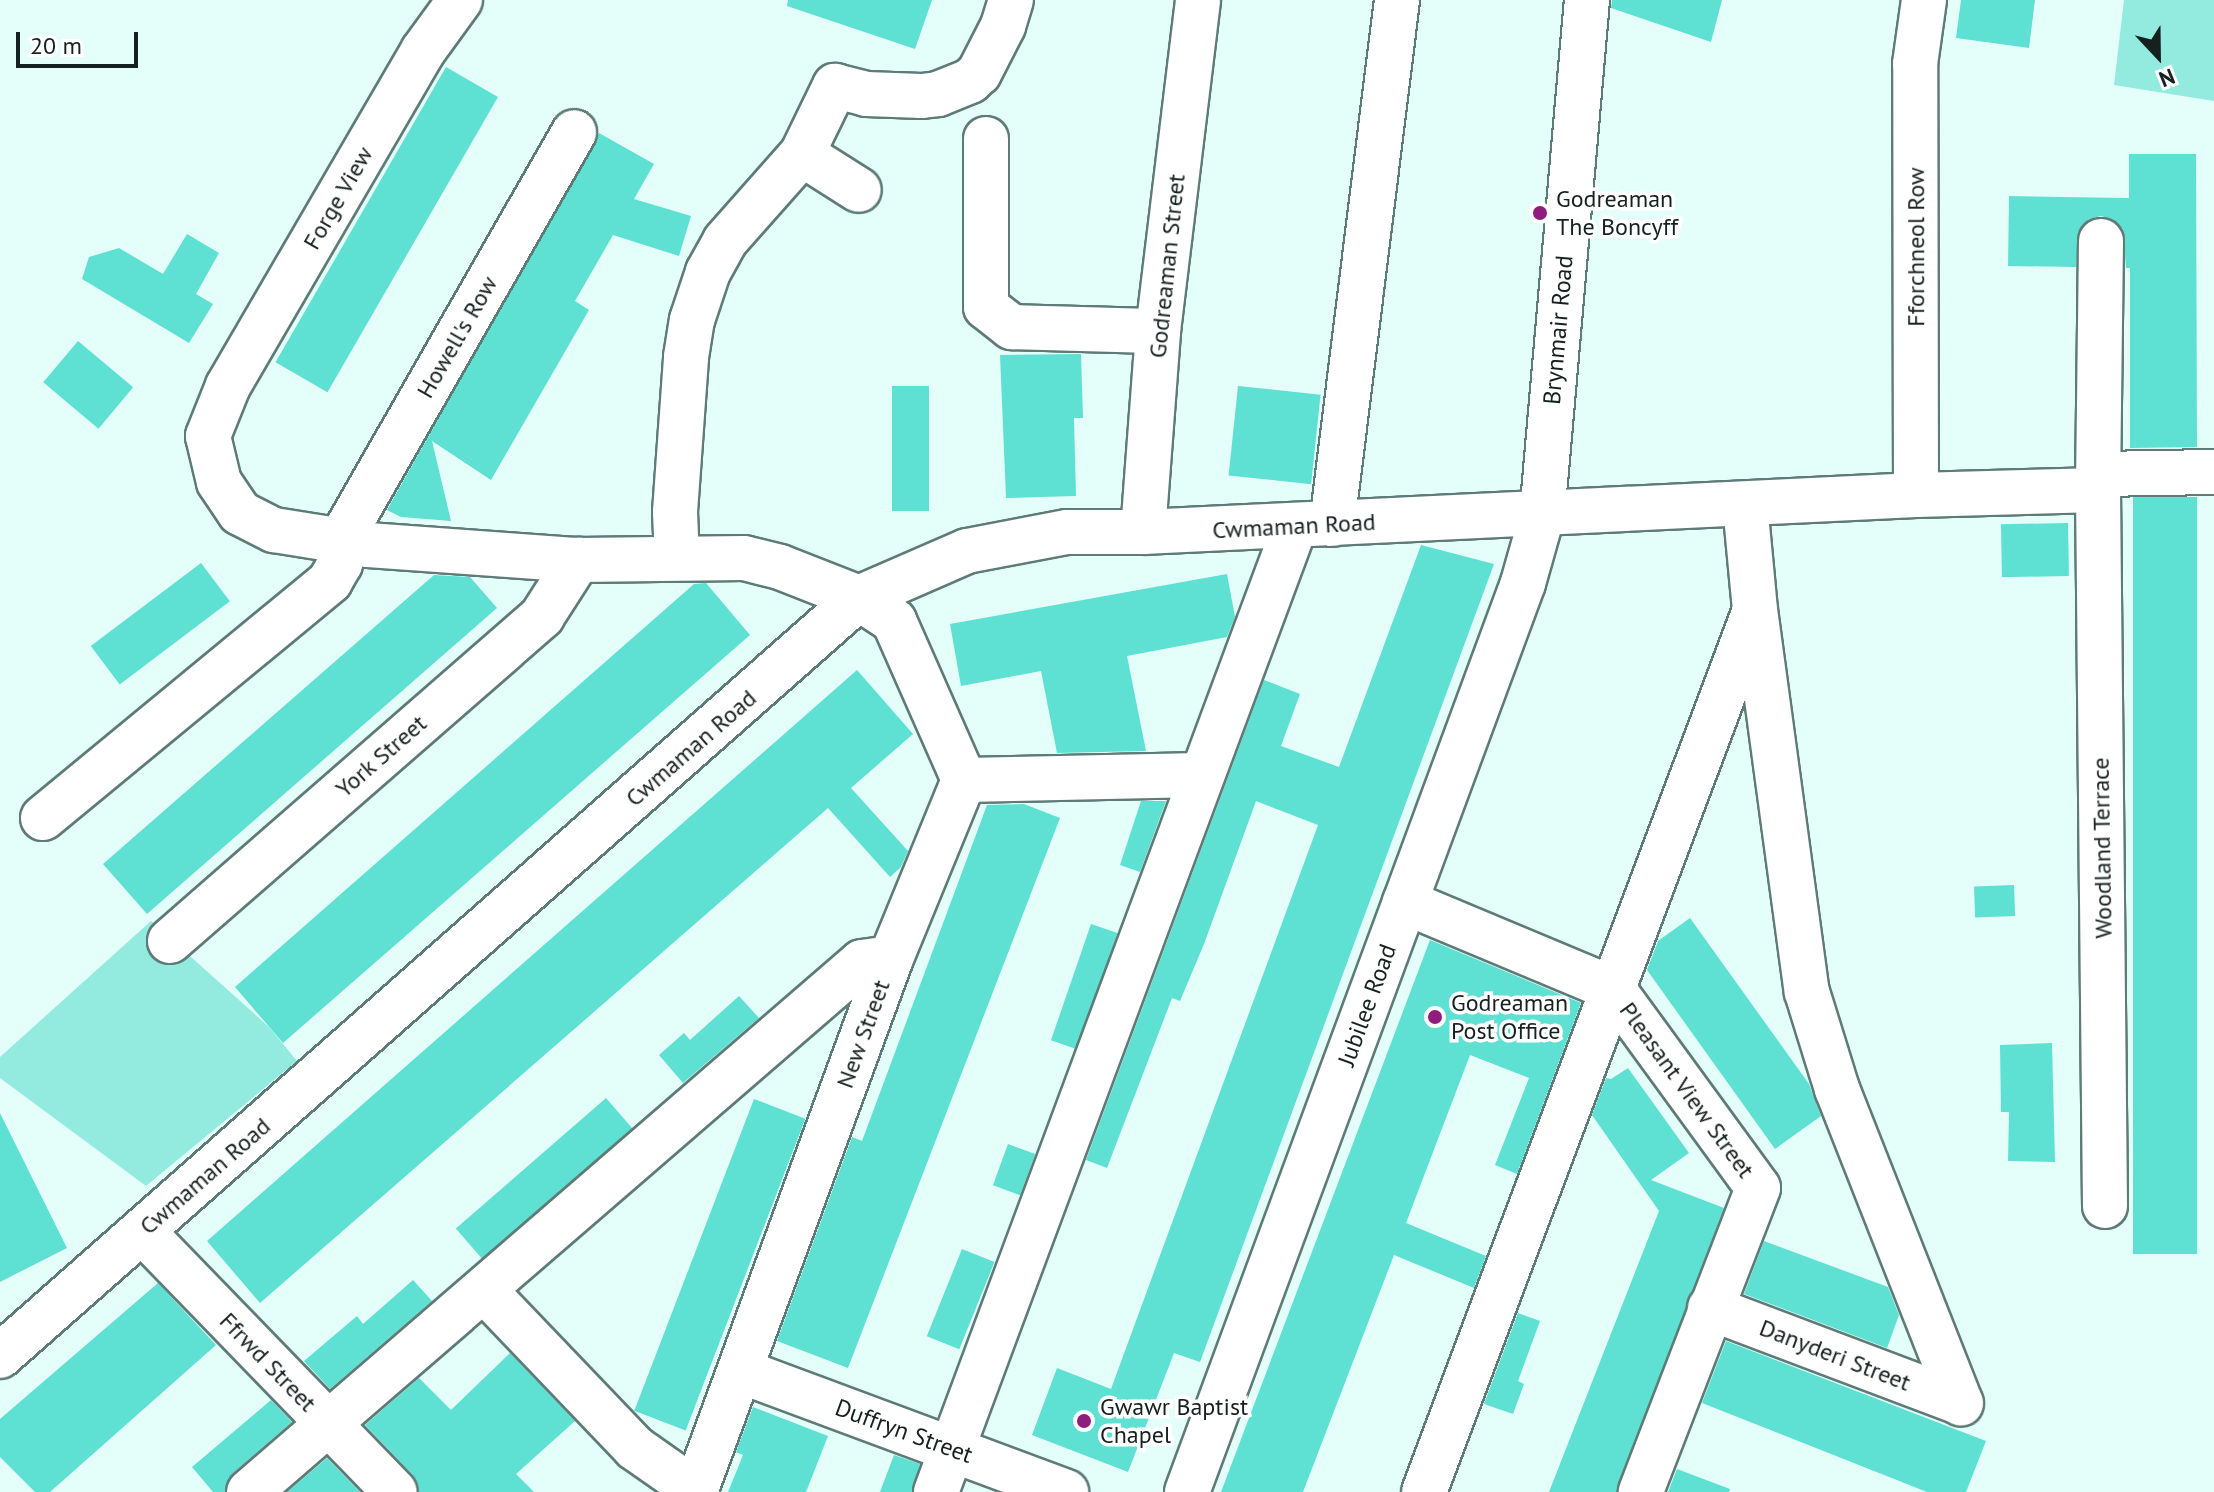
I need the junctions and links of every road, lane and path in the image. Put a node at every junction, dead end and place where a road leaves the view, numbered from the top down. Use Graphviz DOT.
graph roads {
  1 [pos="1011,0"];
  2 [pos="1198,0"];
  3 [pos="1397,0"];
  4 [pos="1587,0"];
  5 [pos="1924,0"];
  6 [pos="456,6"];
  7 [pos="574,132"];
  8 [pos="986,139"];
  9 [pos="802,154"];
  10 [pos="859,190"];
  11 [pos="2101,241"];
  12 [pos="1158,331"];
  13 [pos="2214,472"];
  14 [pos="2098,482"];
  15 [pos="1916,495"];
  16 [pos="1745,505"];
  17 [pos="1542,516"];
  18 [pos="1313,525"];
  19 [pos="1143,532"];
  20 [pos="340,541"];
  21 [pos="677,558"];
  22 [pos="578,560"];
  23 [pos="859,598"];
  24 [pos="1755,610"];
  25 [pos="1202,775"];
  26 [pos="964,780"];
  27 [pos="43,818"];
  28 [pos="1405,902"];
  29 [pos="170,941"];
  30 [pos="891,958"];
  31 [pos="1613,989"];
  32 [pos="2105,1206"];
  33 [pos="142,1231"];
  34 [pos="485,1291"];
  35 [pos="1710,1308"];
  36 [pos="0,1356"];
  37 [pos="741,1371"];
  38 [pos="329,1426"];
  39 [pos="953,1450"];
  40 [pos="695,1491"];
  41 [pos="249,1492"];
  42 [pos="395,1492"];
  43 [pos="936,1492"];
  44 [pos="1066,1492"];
  45 [pos="1187,1492"];
  46 [pos="1424,1492"];
  47 [pos="1641,1492"];
  1 -- 9 [label="street"];
  2 -- 12 [label="street, Godreaman Street"];
  3 -- 18 [label="street"];
  4 -- 17 [label="street, Brynmair Road"];
  5 -- 15 [label="street, Fforchneol Row"];
  6 -- 20 [label="street, Forge View"];
  7 -- 20 [label="street, Howell's Row"];
  8 -- 12 [label="street"];
  9 -- 10 [label="street"];
  9 -- 21 [label="street"];
  11 -- 14 [label="street, Woodland Terrace"];
  12 -- 19 [label="street, Godreaman Street"];
  13 -- 14 [label="street"];
  14 -- 15 [label="street"];
  14 -- 32 [label="street, Woodland Terrace"];
  15 -- 16 [label="street"];
  16 -- 17 [label="street"];
  16 -- 24 [label="street"];
  17 -- 18 [label="street, Cwmaman Road"];
  17 -- 28 [label="street, Jubilee Road"];
  18 -- 19 [label="street, Cwmaman Road"];
  18 -- 25 [label="street"];
  19 -- 23 [label="street, Cwmaman Road"];
  20 -- 22 [label="street, Forge View"];
  20 -- 27 [label="street, Howell's Row"];
  21 -- 22 [label="street, Forge View"];
  21 -- 23 [label="street, Forge View"];
  22 -- 29 [label="street, York Street"];
  23 -- 26 [label="street"];
  23 -- 33 [label="street, Cwmaman Road"];
  24 -- 31 [label="street"];
  24 -- 35 [label="street, Danyderi Street"];
  25 -- 26 [label="street"];
  25 -- 39 [label="street"];
  26 -- 30 [label="street, New Street"];
  28 -- 31 [label="street, Pleasant View Street"];
  28 -- 45 [label="street, Jubilee Road"];
  30 -- 34 [label="street"];
  30 -- 37 [label="street, New Street"];
  31 -- 35 [label="street, Pleasant View Street"];
  31 -- 46 [label="street"];
  33 -- 36 [label="street, Cwmaman Road"];
  33 -- 38 [label="street, Ffrwd Street"];
  34 -- 38 [label="street"];
  34 -- 40 [label="street"];
  35 -- 47 [label="street, Pleasant View Street"];
  37 -- 39 [label="street, Duffryn Street"];
  37 -- 40 [label="street, New Street"];
  38 -- 41 [label="street"];
  38 -- 42 [label="street, Ffrwd Street"];
  39 -- 43 [label="street"];
  39 -- 44 [label="street, Duffryn Street"];
}
